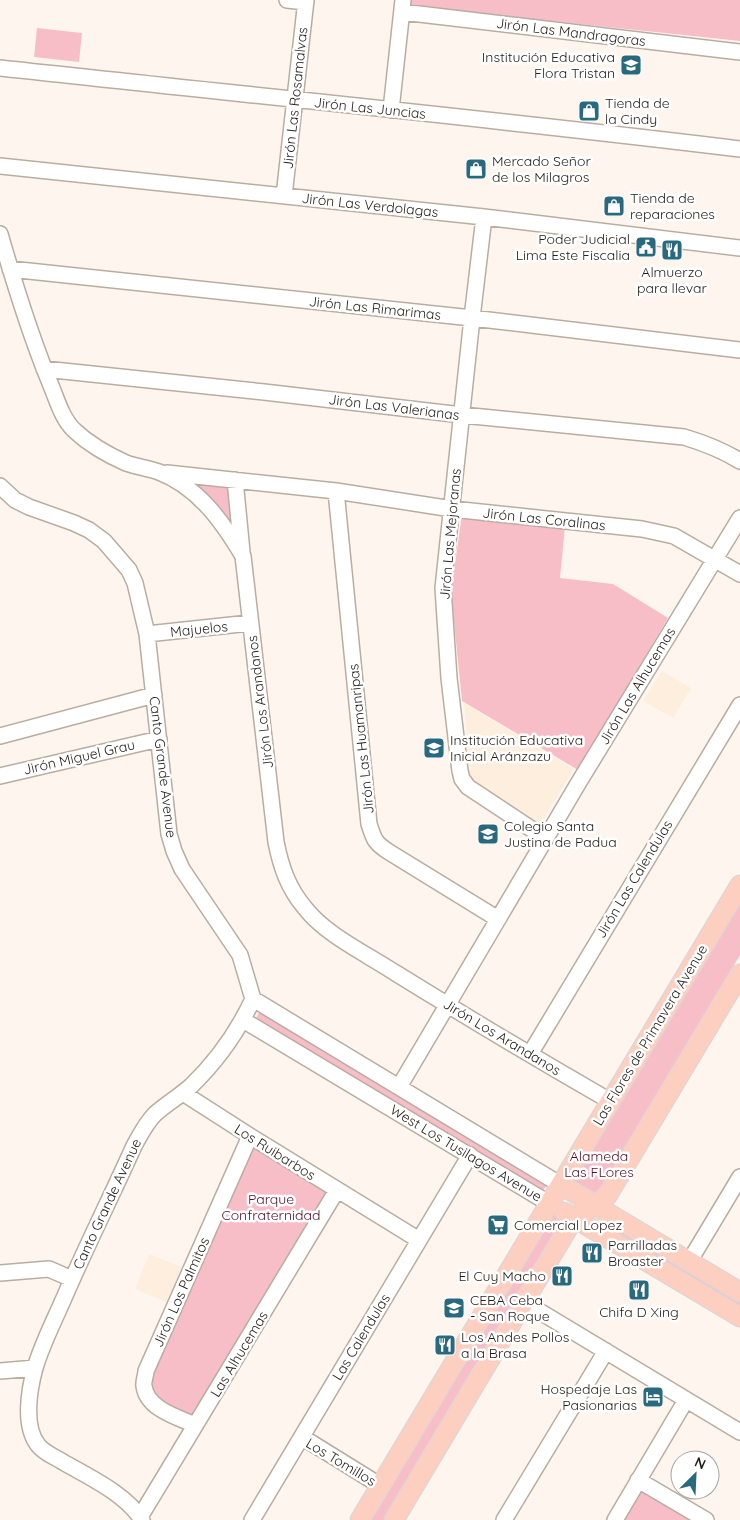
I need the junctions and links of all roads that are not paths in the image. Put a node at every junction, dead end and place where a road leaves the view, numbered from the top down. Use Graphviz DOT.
graph roads {
  1 [pos="287,0"];
  2 [pos="306,1"];
  3 [pos="403,6"];
  4 [pos="740,52"];
  5 [pos="0,68"];
  6 [pos="294,100"];
  7 [pos="391,110"];
  8 [pos="740,149"];
  9 [pos="0,166"];
  10 [pos="284,196"];
  11 [pos="484,217"];
  12 [pos="0,234"];
  13 [pos="740,248"];
  14 [pos="10,269"];
  15 [pos="472,318"];
  16 [pos="740,350"];
  17 [pos="44,369"];
  18 [pos="462,415"];
  19 [pos="740,461"];
  20 [pos="160,473"];
  21 [pos="235,480"];
  22 [pos="0,486"];
  23 [pos="336,492"];
  24 [pos="452,509"];
  25 [pos="740,518"];
  26 [pos="243,556"];
  27 [pos="714,559"];
  28 [pos="740,574"];
  29 [pos="250,623"];
  30 [pos="147,634"];
  31 [pos="154,695"];
  32 [pos="740,705"];
  33 [pos="0,736"];
  34 [pos="159,739"];
  35 [pos="0,776"];
  36 [pos="545,838"];
  37 [pos="740,885"];
  38 [pos="498,919"];
  39 [pos="740,974"];
  40 [pos="253,999"];
  41 [pos="447,1005"];
  42 [pos="243,1020"];
  43 [pos="530,1054"];
  44 [pos="399,1087"];
  45 [pos="183,1093"];
  46 [pos="610,1101"];
  47 [pos="250,1136"];
  48 [pos="470,1155"];
  49 [pos="740,1177"];
  50 [pos="561,1185"];
  51 [pos="338,1190"];
  52 [pos="550,1204"];
  53 [pos="594,1205"];
  54 [pos="574,1218"];
  55 [pos="420,1240"];
  56 [pos="689,1262"];
  57 [pos="0,1273"];
  58 [pos="72,1279"];
  59 [pos="740,1292"];
  60 [pos="524,1302"];
  61 [pos="740,1317"];
  62 [pos="606,1351"];
  63 [pos="35,1368"];
  64 [pos="0,1371"];
  65 [pos="686,1400"];
  66 [pos="195,1425"];
  67 [pos="740,1432"];
  68 [pos="302,1437"];
  69 [pos="638,1480"];
  70 [pos="381,1486"];
  71 [pos="141,1519"];
  72 [pos="252,1520"];
  73 [pos="360,1520"];
  74 [pos="394,1520"];
  75 [pos="504,1520"];
  76 [pos="615,1520"];
  77 [pos="706,1520"];
  1 -- 2 [label="street"];
  2 -- 6 [label="street, Jirón Las Rosamalvas"];
  3 -- 4 [label="street, Jirón Las Mandragoras"];
  3 -- 7 [label="street"];
  5 -- 6 [label="street, Jirón Las Juncias"];
  6 -- 7 [label="street, Jirón Las Juncias"];
  6 -- 10 [label="street, Jirón Las Rosamalvas"];
  7 -- 8 [label="street, Jirón Las Juncias"];
  9 -- 10 [label="street, Jirón Las Verdolagas"];
  10 -- 11 [label="street, Jirón Las Verdolagas"];
  11 -- 13 [label="street, Jirón Las Verdolagas"];
  11 -- 15 [label="street, Jirón Las Mejoranas"];
  12 -- 14 [label="street, Jirón Los Arandanos"];
  14 -- 15 [label="street, Jirón Las Rimarimas"];
  14 -- 17 [label="street, Jirón Los Arandanos"];
  15 -- 16 [label="street, Jirón Las Rimarimas"];
  15 -- 18 [label="street, Jirón Las Mejoranas"];
  17 -- 18 [label="street, Jirón Las Valerianas"];
  17 -- 20 [label="street, Jirón Los Arandanos"];
  18 -- 19 [label="street, Jirón Las Valerianas"];
  18 -- 24 [label="street, Jirón Las Mejoranas"];
  20 -- 21 [label="street, Jirón Las Coralinas"];
  20 -- 26 [label="street, Jirón Los Arandanos"];
  21 -- 23 [label="street, Jirón Las Coralinas"];
  21 -- 26 [label="street"];
  22 -- 30 [label="street, Canto Grande Avenue"];
  23 -- 24 [label="street, Jirón Las Coralinas"];
  23 -- 38 [label="street, Jirón Las Huamanripas"];
  24 -- 27 [label="street, Jirón Las Coralinas"];
  24 -- 36 [label="street, Jirón Las Mejoranas"];
  25 -- 27 [label="street, Jirón Las Alhucemas"];
  26 -- 29 [label="street, Jirón Los Arandanos"];
  27 -- 28 [label="street, Jirón Las Coralinas"];
  27 -- 36 [label="street, Jirón Las Alhucemas"];
  29 -- 30 [label="street, Majuelos"];
  29 -- 41 [label="street, Jirón Los Arandanos"];
  30 -- 31 [label="street, Canto Grande Avenue"];
  31 -- 33 [label="street"];
  31 -- 34 [label="street, Canto Grande Avenue"];
  32 -- 43 [label="street, Jirón Las Calendulas"];
  34 -- 35 [label="street, Jirón Miguel Grau"];
  34 -- 40 [label="street, Canto Grande Avenue"];
  36 -- 38 [label="street, Jirón Las Alhucemas"];
  37 -- 46 [label="main road, Las Flores de Primavera Avenue"];
  38 -- 41 [label="street, Jirón Las Alhucemas"];
  39 -- 53 [label="main road"];
  40 -- 42 [label="street, Canto Grande Avenue"];
  40 -- 44 [label="street, West Los Tusilagos Avenue"];
  41 -- 43 [label="street, Jirón Los Arandanos"];
  41 -- 44 [label="street, Jirón Las Alhucemas"];
  42 -- 45 [label="street, Canto Grande Avenue"];
  42 -- 48 [label="street, West Los Tusilagos Avenue"];
  43 -- 46 [label="street, Jirón Los Arandanos"];
  44 -- 50 [label="street, West Los Tusilagos Avenue"];
  45 -- 47 [label="street, Los Ruibarbos"];
  45 -- 58 [label="street, Canto Grande Avenue"];
  46 -- 50 [label="main road, Las Flores de Primavera Avenue"];
  47 -- 51 [label="street, Los Ruibarbos"];
  47 -- 66 [label="street, Jirón Los Palmitos"];
  48 -- 52 [label="street, West Los Tusilagos Avenue"];
  48 -- 55 [label="street, Las Calendulas"];
  49 -- 56 [label="street"];
  50 -- 52 [label="main road, Las Flores de Primavera Avenue"];
  50 -- 53 [label="main road, West Los Tusilagos Avenue"];
  51 -- 55 [label="street, Los Ruibarbos"];
  51 -- 66 [label="street, Las Alhucemas"];
  52 -- 54 [label="main road, West Los Tusilagos Avenue"];
  52 -- 70 [label="main road, Las Flores de Primavera Avenue"];
  53 -- 54 [label="main road"];
  53 -- 56 [label="main road, West Los Tusilagos Avenue"];
  54 -- 60 [label="main road"];
  54 -- 61 [label="main road, West Los Tusilagos Avenue"];
  55 -- 68 [label="street, Las Calendulas"];
  56 -- 59 [label="main road, West Los Tusilagos Avenue"];
  57 -- 58 [label="street"];
  58 -- 63 [label="street, Canto Grande Avenue"];
  60 -- 62 [label="street"];
  60 -- 74 [label="main road"];
  62 -- 65 [label="street"];
  62 -- 75 [label="street"];
  63 -- 64 [label="street"];
  63 -- 71 [label="street, Canto Grande Avenue"];
  65 -- 67 [label="street"];
  65 -- 69 [label="street"];
  66 -- 71 [label="street, Las Alhucemas"];
  68 -- 70 [label="street, Los Tomillos"];
  68 -- 72 [label="street, Las Calendulas"];
  69 -- 76 [label="street"];
  69 -- 77 [label="street"];
  70 -- 73 [label="main road, Las Flores de Primavera Avenue"];
}
